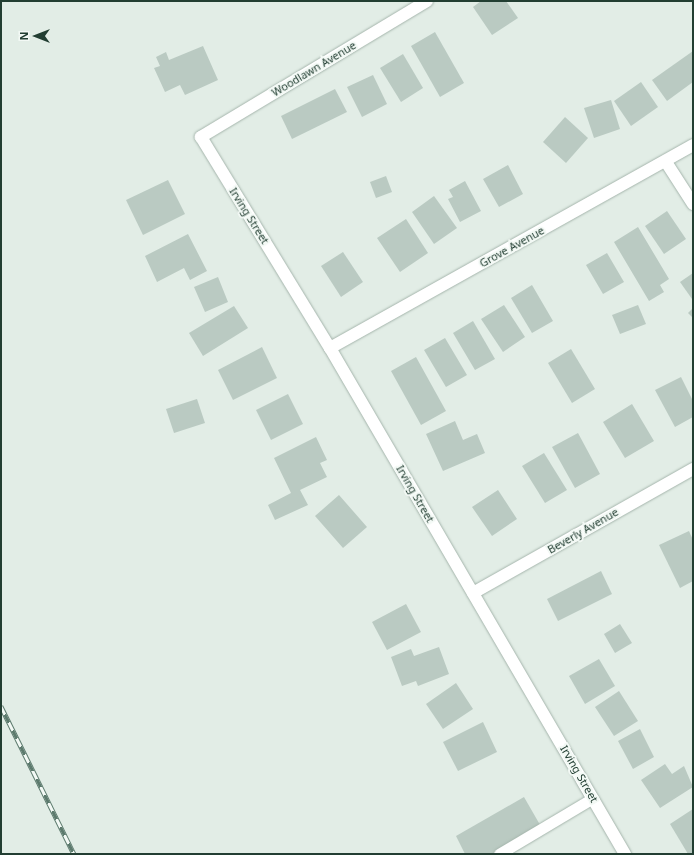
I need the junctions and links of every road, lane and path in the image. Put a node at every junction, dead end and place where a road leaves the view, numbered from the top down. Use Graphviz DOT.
graph roads {
  1 [pos="427,1"];
  2 [pos="201,137"];
  3 [pos="693,145"];
  4 [pos="666,162"];
  5 [pos="693,204"];
  6 [pos="330,348"];
  7 [pos="693,469"];
  8 [pos="473,593"];
  9 [pos="593,798"];
  10 [pos="499,854"];
  11 [pos="626,854"];
  1 -- 2 [label="street, Woodlawn Avenue"];
  2 -- 6 [label="street, Irving Street"];
  3 -- 4 [label="street, Grove Avenue"];
  4 -- 5 [label="street"];
  4 -- 6 [label="street, Grove Avenue"];
  6 -- 8 [label="street, Irving Street"];
  7 -- 8 [label="street, Beverly Avenue"];
  8 -- 9 [label="street, Irving Street"];
  9 -- 10 [label="lane"];
  9 -- 11 [label="street, Irving Street"];
}
